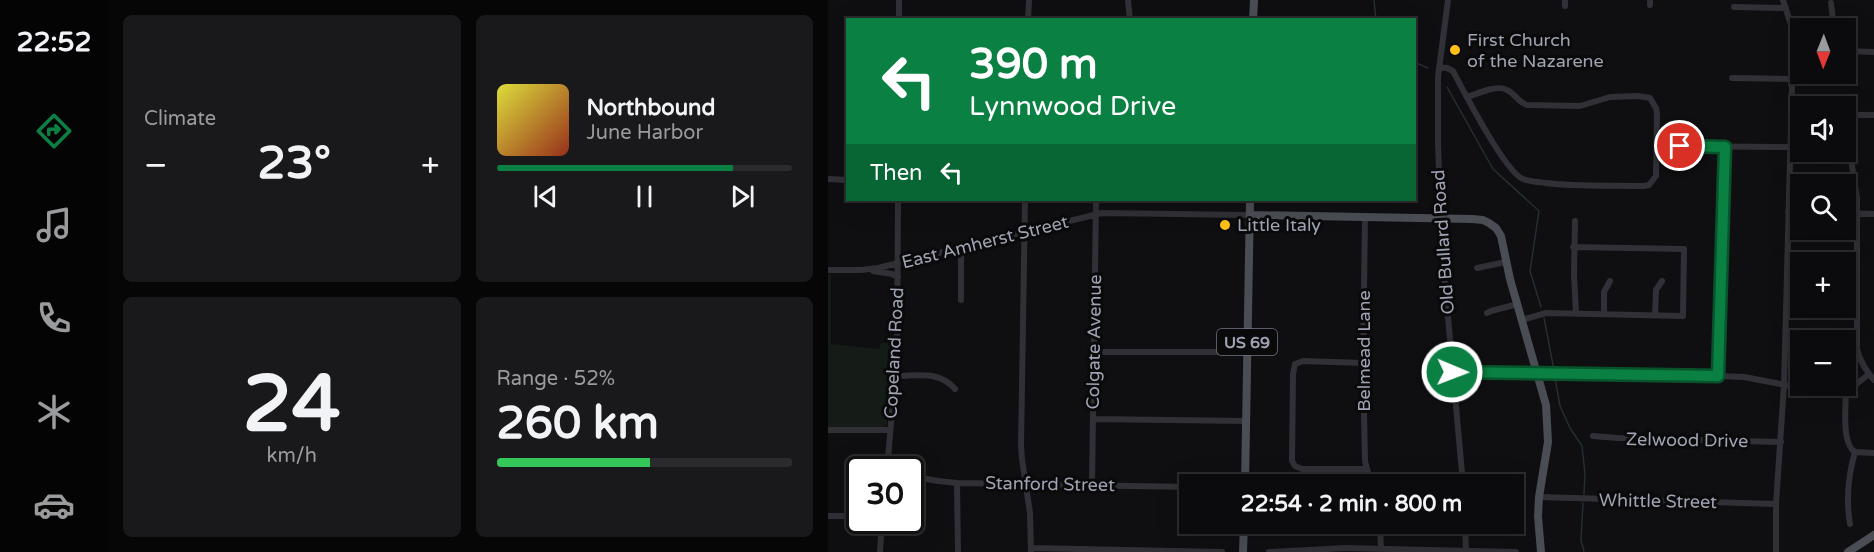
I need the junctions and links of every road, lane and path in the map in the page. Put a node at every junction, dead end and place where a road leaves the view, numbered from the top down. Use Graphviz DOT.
graph roads {
  1 [pos="899,0"];
  2 [pos="1029,0"];
  3 [pos="1128,0"];
  4 [pos="1254,0"];
  5 [pos="1448,0"];
  6 [pos="1783,0"];
  7 [pos="1831,3"];
  8 [pos="1734,7"];
  9 [pos="1786,8"];
  10 [pos="899,18"];
  11 [pos="1028,18"];
  12 [pos="1130,18"];
  13 [pos="1253,18"];
  14 [pos="1833,18"];
  15 [pos="1790,21"];
  16 [pos="1856,51"];
  17 [pos="1874,52"];
  18 [pos="1439,67"];
  19 [pos="1732,78"];
  20 [pos="1790,79"];
  21 [pos="1467,96"];
  22 [pos="1874,115"];
  23 [pos="1657,146"];
  24 [pos="1725,147"];
  25 [pos="1790,147"];
  26 [pos="828,179"];
  27 [pos="846,180"];
  28 [pos="898,201"];
  29 [pos="1025,201"];
  30 [pos="1096,201"];
  31 [pos="1250,201"];
  32 [pos="1788,212"];
  33 [pos="1857,213"];
  34 [pos="1096,214"];
  35 [pos="1874,214"];
  36 [pos="1250,215"];
  37 [pos="1365,217"];
  38 [pos="1441,218"];
  39 [pos="1575,221"];
  40 [pos="1025,232"];
  41 [pos="1573,247"];
  42 [pos="961,248"];
  43 [pos="1506,262"];
  44 [pos="898,263"];
  45 [pos="1477,268"];
  46 [pos="828,270"];
  47 [pos="866,270"];
  48 [pos="898,277"];
  49 [pos="1610,281"];
  50 [pos="1662,281"];
  51 [pos="961,300"];
  52 [pos="1518,304"];
  53 [pos="1576,313"];
  54 [pos="1487,314"];
  55 [pos="1604,314"];
  56 [pos="1655,315"];
  57 [pos="1522,320"];
  58 [pos="1093,352"];
  59 [pos="1247,352"];
  60 [pos="1363,363"];
  61 [pos="1452,372"];
  62 [pos="1538,373"];
  63 [pos="1869,374"];
  64 [pos="895,376"];
  65 [pos="1718,376"];
  66 [pos="1874,380"];
  67 [pos="1856,384"];
  68 [pos="1784,385"];
  69 [pos="1790,385"];
  70 [pos="955,389"];
  71 [pos="1846,396"];
  72 [pos="1093,418"];
  73 [pos="1245,421"];
  74 [pos="828,430"];
  75 [pos="890,430"];
  76 [pos="1593,436"];
  77 [pos="1781,442"];
  78 [pos="1855,452"];
  79 [pos="1874,453"];
  80 [pos="887,456"];
  81 [pos="1366,469"];
  82 [pos="1245,474"];
  83 [pos="1368,474"];
  84 [pos="1462,474"];
  85 [pos="924,479"];
  86 [pos="957,483"];
  87 [pos="1026,483"];
  88 [pos="1092,485"];
  89 [pos="1179,487"];
  90 [pos="1539,497"];
  91 [pos="1776,504"];
  92 [pos="828,516"];
  93 [pos="846,516"];
  94 [pos="1850,524"];
  95 [pos="881,534"];
  96 [pos="1244,534"];
  97 [pos="1380,534"];
  98 [pos="1465,534"];
  99 [pos="1874,535"];
  100 [pos="1031,550"];
  101 [pos="1381,551"];
  102 [pos="1466,551"];
  103 [pos="880,552"];
  104 [pos="958,552"];
  105 [pos="1222,552"];
  106 [pos="1244,552"];
  107 [pos="1269,552"];
  108 [pos="1516,552"];
  109 [pos="1541,552"];
  110 [pos="1776,552"];
  111 [pos="1848,552"];
  1 -- 10 [label="street"];
  2 -- 11 [label="street"];
  3 -- 12 [label="street"];
  4 -- 13 [label="main road"];
  5 -- 18 [label="street, Old Bullard Road"];
  6 -- 9 [label="street"];
  7 -- 14 [label="street"];
  8 -- 9 [label="street"];
  9 -- 15 [label="street"];
  16 -- 17 [label="street"];
  18 -- 21 [label="street"];
  18 -- 38 [label="street, Old Bullard Road"];
  19 -- 20 [label="street"];
  21 -- 23 [label="street"];
  21 -- 23 [label="street"];
  22 -- 33 [label="street"];
  23 -- 24 [label="street"];
  24 -- 25 [label="street"];
  24 -- 65 [label="street"];
  25 -- 32 [label="street"];
  26 -- 27 [label="street"];
  28 -- 44 [label="street, Copeland Road"];
  29 -- 40 [label="street"];
  30 -- 34 [label="street, Colgate Avenue"];
  31 -- 36 [label="main road, US 69"];
  32 -- 68 [label="street"];
  33 -- 35 [label="street"];
  33 -- 63 [label="street"];
  34 -- 36 [label="street, East Amherst Street"];
  34 -- 40 [label="street, East Amherst Street"];
  34 -- 58 [label="street, Colgate Avenue"];
  36 -- 37 [label="main road"];
  36 -- 59 [label="main road, US 69"];
  37 -- 38 [label="main road"];
  37 -- 60 [label="street, Belmead Lane"];
  38 -- 43 [label="main road"];
  38 -- 61 [label="street, Old Bullard Road"];
  39 -- 41 [label="street"];
  40 -- 42 [label="street, East Amherst Street"];
  40 -- 87 [label="street"];
  41 -- 53 [label="street"];
  41 -- 56 [label="street"];
  42 -- 44 [label="street, East Amherst Street"];
  42 -- 51 [label="street"];
  43 -- 45 [label="street"];
  43 -- 52 [label="main road"];
  44 -- 47 [label="street, East Amherst Street"];
  44 -- 48 [label="street, Copeland Road"];
  46 -- 47 [label="street, East Amherst Street"];
  47 -- 48 [label="street"];
  48 -- 64 [label="street, Copeland Road"];
  49 -- 55 [label="street"];
  50 -- 56 [label="street"];
  52 -- 54 [label="street"];
  52 -- 57 [label="main road"];
  53 -- 55 [label="street"];
  53 -- 57 [label="street"];
  55 -- 56 [label="street"];
  57 -- 62 [label="main road"];
  58 -- 59 [label="street"];
  58 -- 72 [label="street, Colgate Avenue"];
  59 -- 73 [label="main road, US 69"];
  60 -- 81 [label="street, Belmead Lane"];
  60 -- 81 [label="street"];
  61 -- 62 [label="street"];
  61 -- 84 [label="street, Old Bullard Road"];
  62 -- 65 [label="street"];
  62 -- 90 [label="main road"];
  63 -- 66 [label="street"];
  63 -- 67 [label="street"];
  64 -- 70 [label="street"];
  64 -- 75 [label="street, Copeland Road"];
  65 -- 68 [label="street"];
  68 -- 69 [label="street"];
  68 -- 77 [label="street"];
  71 -- 78 [label="street"];
  72 -- 73 [label="street"];
  72 -- 88 [label="street, Colgate Avenue"];
  73 -- 82 [label="main road, US 69"];
  74 -- 75 [label="street"];
  75 -- 80 [label="street, Copeland Road"];
  76 -- 77 [label="street, Zelwood Drive"];
  77 -- 91 [label="street"];
  78 -- 79 [label="street"];
  78 -- 94 [label="street"];
  81 -- 83 [label="street, Belmead Lane"];
  85 -- 86 [label="street, Stanford Street"];
  86 -- 87 [label="street, Stanford Street"];
  86 -- 104 [label="street"];
  87 -- 88 [label="street, Stanford Street"];
  87 -- 100 [label="street"];
  88 -- 89 [label="street, Stanford Street"];
  90 -- 91 [label="street, Whittle Street"];
  90 -- 109 [label="main road"];
  91 -- 110 [label="street"];
  92 -- 93 [label="street"];
  95 -- 103 [label="street"];
  96 -- 106 [label="main road"];
  97 -- 101 [label="street"];
  98 -- 102 [label="street"];
  99 -- 111 [label="main road"];
  100 -- 105 [label="street"];
  101 -- 102 [label="street"];
  101 -- 107 [label="street"];
  102 -- 108 [label="street"];
}
